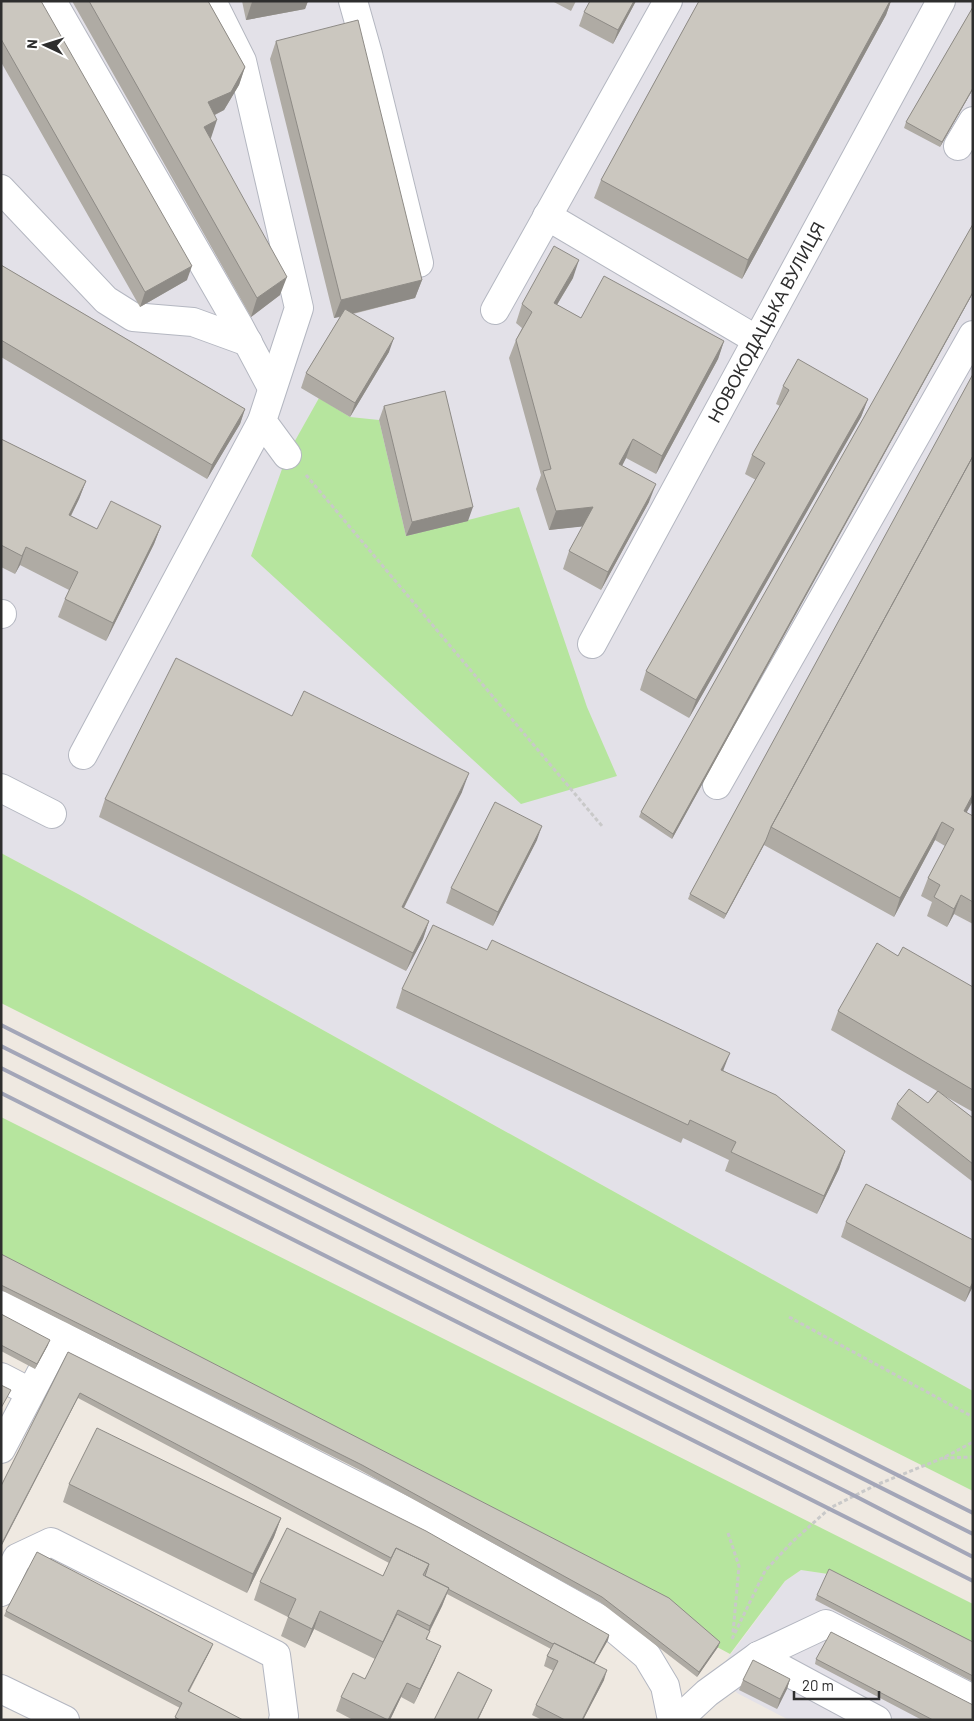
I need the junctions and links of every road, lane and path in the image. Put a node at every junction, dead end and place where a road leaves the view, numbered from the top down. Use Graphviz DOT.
graph roads {
  1 [pos="52,1"];
  2 [pos="212,1"];
  3 [pos="353,1"];
  4 [pos="668,1"];
  5 [pos="941,1"];
  6 [pos="973,121"];
  7 [pos="958,146"];
  8 [pos="1,189"];
  9 [pos="547,216"];
  10 [pos="419,263"];
  11 [pos="495,310"];
  12 [pos="973,335"];
  13 [pos="757,340"];
  14 [pos="248,342"];
  15 [pos="272,388"];
  16 [pos="262,421"];
  17 [pos="287,455"];
  18 [pos="592,644"];
  19 [pos="83,755"];
  20 [pos="717,785"];
  21 [pos="1,788"];
  22 [pos="52,814"];
  23 [pos="602,826"];
  24 [pos="1,1305"];
  25 [pos="789,1317"];
  26 [pos="61,1335"];
  27 [pos="1,1377"];
  28 [pos="30,1392"];
  29 [pos="973,1417"];
  30 [pos="973,1442"];
  31 [pos="1,1449"];
  32 [pos="973,1457"];
  33 [pos="943,1458"];
  34 [pos="728,1533"];
  35 [pos="1,1592"];
  36 [pos="733,1637"];
  37 [pos="728,1644"];
  38 [pos="758,1656"];
  39 [pos="973,1699"];
  40 [pos="13,1703"];
  41 [pos="65,1720"];
  42 [pos="283,1720"];
  43 [pos="672,1720"];
  44 [pos="678,1720"];
  45 [pos="877,1720"];
  1 -- 14 [label="street"];
  2 -- 15 [label="street"];
  3 -- 10 [label="street"];
  4 -- 9 [label="street"];
  5 -- 13 [label="street, НОВОКОДАЦЬКА ВУЛИЦЯ"];
  6 -- 7 [label="street"];
  8 -- 14 [label="street"];
  9 -- 11 [label="street"];
  9 -- 13 [label="street"];
  12 -- 20 [label="street"];
  13 -- 18 [label="street, НОВОКОДАЦЬКА ВУЛИЦЯ"];
  14 -- 15 [label="street"];
  15 -- 16 [label="street"];
  16 -- 17 [label="street"];
  16 -- 19 [label="street"];
  17 -- 23 [label="path"];
  21 -- 22 [label="street"];
  24 -- 26 [label="street"];
  25 -- 29 [label="path"];
  26 -- 28 [label="street"];
  26 -- 43 [label="street"];
  27 -- 28 [label="street"];
  28 -- 31 [label="street"];
  30 -- 33 [label="path"];
  32 -- 33 [label="path"];
  33 -- 36 [label="path"];
  34 -- 36 [label="path"];
  35 -- 42 [label="street"];
  36 -- 37 [label="path"];
  38 -- 39 [label="street"];
  38 -- 44 [label="street"];
  38 -- 45 [label="street"];
  40 -- 41 [label="street"];
}
